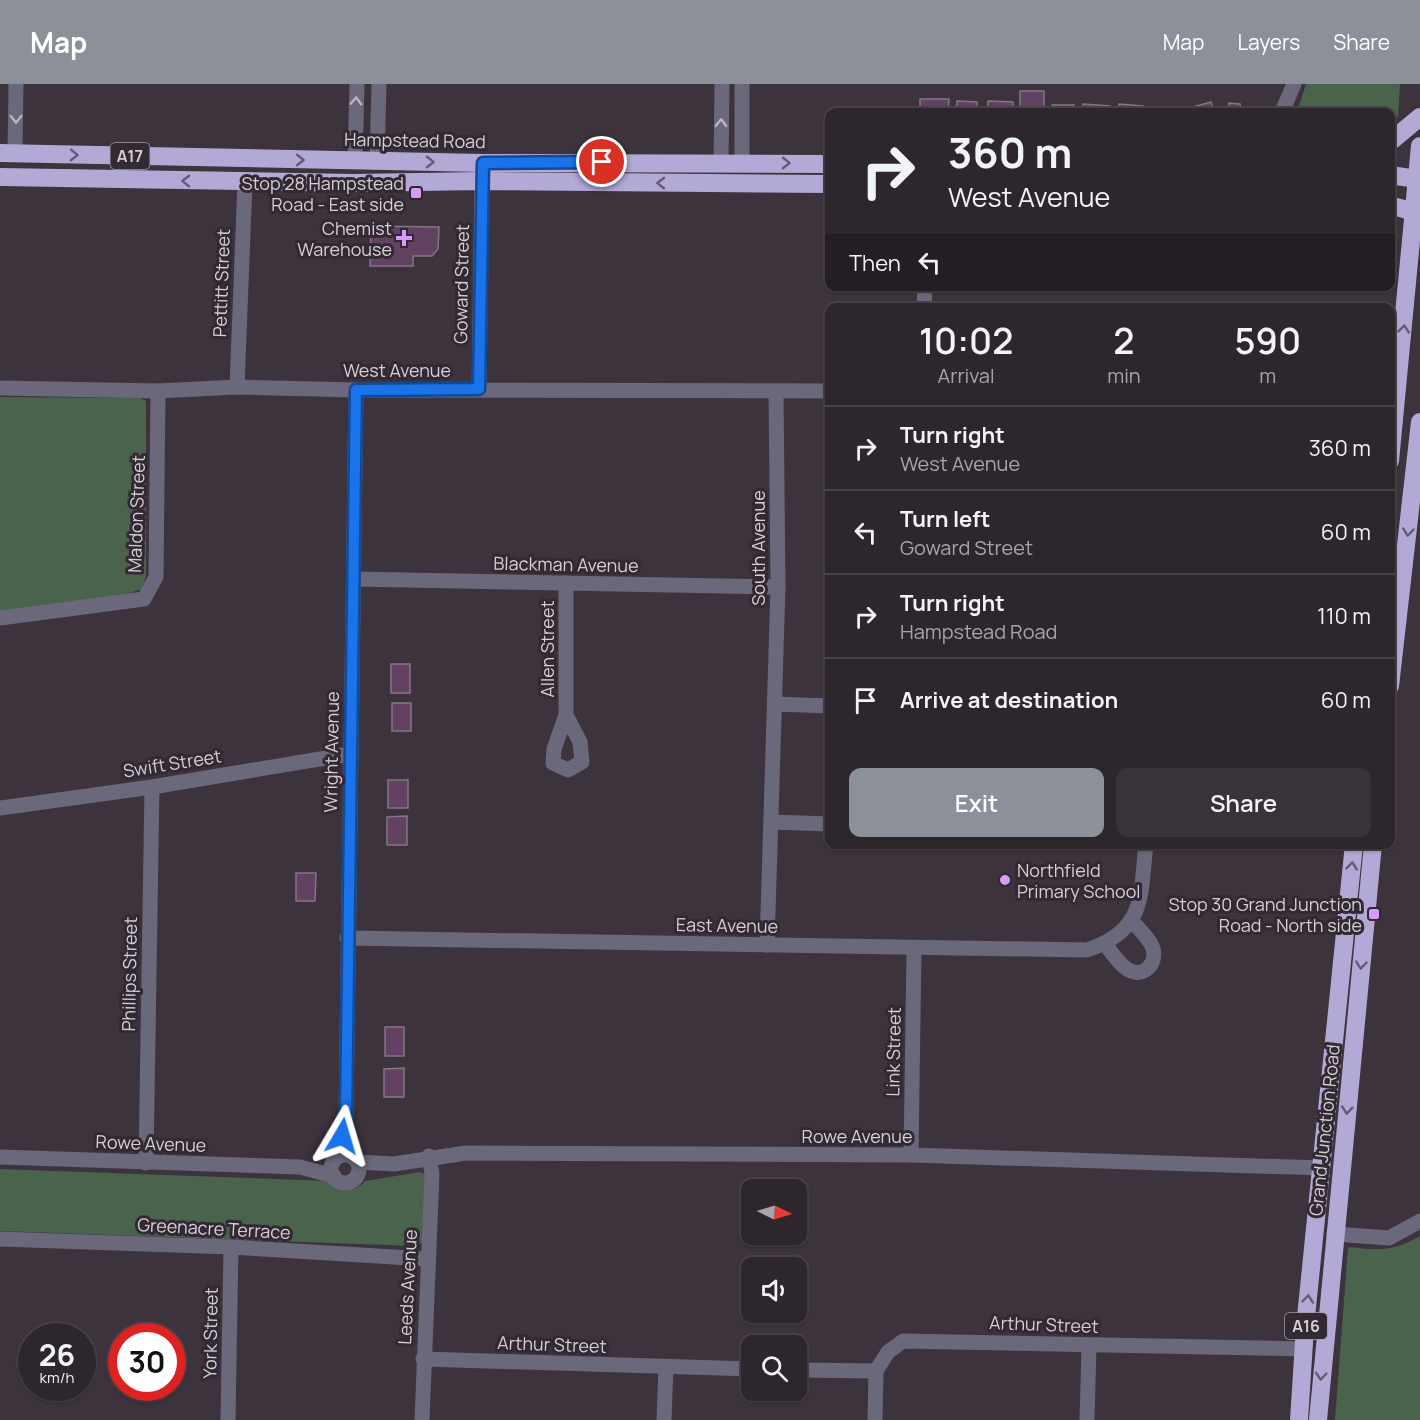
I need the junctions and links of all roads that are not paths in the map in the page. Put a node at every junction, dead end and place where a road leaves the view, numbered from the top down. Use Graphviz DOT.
graph roads {
  1 [pos="16,84"];
  2 [pos="357,84"];
  3 [pos="379,84"];
  4 [pos="722,84"];
  5 [pos="742,84"];
  6 [pos="1294,84"];
  7 [pos="1284,108"];
  8 [pos="1420,117"];
  9 [pos="1395,138"];
  10 [pos="1420,146"];
  11 [pos="8,153"];
  12 [pos="245,159"];
  13 [pos="355,161"];
  14 [pos="377,161"];
  15 [pos="721,162"];
  16 [pos="742,162"];
  17 [pos="825,164"];
  18 [pos="482,172"];
  19 [pos="1395,176"];
  20 [pos="8,177"];
  21 [pos="1417,180"];
  22 [pos="245,182"];
  23 [pos="377,182"];
  24 [pos="354,183"];
  25 [pos="720,183"];
  26 [pos="742,183"];
  27 [pos="825,184"];
  28 [pos="1395,206"];
  29 [pos="1417,213"];
  30 [pos="237,387"];
  31 [pos="0,388"];
  32 [pos="479,389"];
  33 [pos="356,390"];
  34 [pos="158,391"];
  35 [pos="776,391"];
  36 [pos="825,391"];
  37 [pos="1395,419"];
  38 [pos="1420,422"];
  39 [pos="1418,453"];
  40 [pos="1395,456"];
  41 [pos="354,579"];
  42 [pos="566,583"];
  43 [pos="778,587"];
  44 [pos="0,618"];
  45 [pos="1395,644"];
  46 [pos="775,704"];
  47 [pos="825,705"];
  48 [pos="566,715"];
  49 [pos="350,754"];
  50 [pos="152,787"];
  51 [pos="0,808"];
  52 [pos="771,822"];
  53 [pos="825,824"];
  54 [pos="1145,849"];
  55 [pos="1353,849"];
  56 [pos="1373,849"];
  57 [pos="1131,920"];
  58 [pos="347,938"];
  59 [pos="1105,944"];
  60 [pos="767,945"];
  61 [pos="914,950"];
  62 [pos="1333,1050"];
  63 [pos="1353,1052"];
  64 [pos="911,1155"];
  65 [pos="429,1156"];
  66 [pos="0,1157"];
  67 [pos="146,1163"];
  68 [pos="346,1164"];
  69 [pos="1322,1168"];
  70 [pos="1420,1221"];
  71 [pos="1315,1232"];
  72 [pos="1334,1234"];
  73 [pos="0,1239"];
  74 [pos="231,1247"];
  75 [pos="427,1259"];
  76 [pos="1089,1346"];
  77 [pos="1304,1349"];
  78 [pos="423,1359"];
  79 [pos="666,1367"];
  80 [pos="741,1369"];
  81 [pos="807,1370"];
  82 [pos="876,1371"];
  83 [pos="228,1420"];
  84 [pos="422,1420"];
  85 [pos="664,1420"];
  86 [pos="875,1420"];
  87 [pos="1087,1420"];
  88 [pos="1299,1420"];
  89 [pos="1318,1420"];
  1 -- 11 [label="street, one-way"];
  13 -- 2 [label="street, one-way"];
  3 -- 14 [label="street"];
  15 -- 4 [label="street, one-way"];
  5 -- 16 [label="street"];
  6 -- 7 [label="street"];
  8 -- 9 [label="highway"];
  10 -- 21 [label="highway"];
  11 -- 12 [label="highway, Hampstead Road / A17, one-way"];
  11 -- 20 [label="highway"];
  12 -- 13 [label="highway, Hampstead Road / A17, one-way"];
  12 -- 22 [label="highway"];
  13 -- 14 [label="highway, Hampstead Road / A17"];
  13 -- 24 [label="highway"];
  14 -- 18 [label="highway, Hampstead Road / A17, one-way"];
  14 -- 23 [label="highway"];
  15 -- 16 [label="highway, Hampstead Road / A17"];
  15 -- 18 [label="highway, Hampstead Road / A17"];
  15 -- 25 [label="highway"];
  16 -- 17 [label="highway, Hampstead Road / A17, one-way"];
  16 -- 26 [label="highway"];
  18 -- 23 [label="highway, Hampstead Road / A17"];
  25 -- 18 [label="highway, Hampstead Road / A17, one-way"];
  18 -- 32 [label="street, Goward Street"];
  19 -- 21 [label="highway"];
  22 -- 20 [label="highway, Hampstead Road / A17, one-way"];
  21 -- 29 [label="highway"];
  22 -- 24 [label="highway, Hampstead Road / A17"];
  22 -- 30 [label="street, Pettitt Street"];
  23 -- 24 [label="highway, Hampstead Road / A17"];
  25 -- 26 [label="highway, Hampstead Road / A17"];
  26 -- 27 [label="highway, Hampstead Road / A17"];
  28 -- 29 [label="highway"];
  37 -- 29 [label="highway, one-way"];
  30 -- 33 [label="street, West Avenue"];
  30 -- 34 [label="street, West Avenue"];
  31 -- 34 [label="street, West Avenue"];
  32 -- 33 [label="street, West Avenue"];
  32 -- 35 [label="street, West Avenue"];
  33 -- 41 [label="street, Wright Avenue"];
  34 -- 44 [label="street, Maldon Street"];
  35 -- 36 [label="street, West Avenue"];
  35 -- 43 [label="street, South Avenue"];
  38 -- 39 [label="highway"];
  39 -- 40 [label="highway"];
  39 -- 45 [label="highway, one-way"];
  41 -- 42 [label="street, Blackman Avenue"];
  41 -- 49 [label="street, Wright Avenue"];
  42 -- 43 [label="street, Blackman Avenue"];
  42 -- 48 [label="street, Allen Street"];
  43 -- 46 [label="street, South Avenue"];
  46 -- 47 [label="street"];
  46 -- 52 [label="street, South Avenue"];
  49 -- 50 [label="street, Swift Street"];
  49 -- 58 [label="street, Wright Avenue"];
  50 -- 51 [label="street, Swift Street"];
  50 -- 67 [label="street, Phillips Street"];
  52 -- 53 [label="street"];
  52 -- 60 [label="street, South Avenue"];
  54 -- 57 [label="street"];
  62 -- 55 [label="highway, Grand Junction Road / A16, one-way"];
  56 -- 63 [label="highway, Grand Junction Road / A16, one-way"];
  57 -- 59 [label="street, East Avenue"];
  57 -- 59 [label="street"];
  58 -- 60 [label="street, East Avenue"];
  58 -- 68 [label="street, Wright Avenue"];
  59 -- 61 [label="street, East Avenue"];
  60 -- 61 [label="street, East Avenue"];
  61 -- 64 [label="street, Link Street"];
  62 -- 63 [label="highway"];
  62 -- 69 [label="highway, Grand Junction Road / A16"];
  63 -- 72 [label="highway, Grand Junction Road / A16, one-way"];
  64 -- 65 [label="street, Rowe Avenue"];
  64 -- 69 [label="street, Rowe Avenue"];
  65 -- 68 [label="street, Rowe Avenue"];
  65 -- 75 [label="street, Leeds Avenue"];
  66 -- 67 [label="street, Rowe Avenue"];
  67 -- 68 [label="street, Rowe Avenue"];
  69 -- 71 [label="highway, Grand Junction Road / A16"];
  70 -- 72 [label="street"];
  71 -- 72 [label="highway"];
  77 -- 71 [label="highway, Grand Junction Road / A16, one-way"];
  72 -- 89 [label="highway, Grand Junction Road / A16, one-way"];
  73 -- 74 [label="street, Greenacre Terrace"];
  74 -- 75 [label="street, Greenacre Terrace"];
  74 -- 83 [label="street, York Street"];
  75 -- 78 [label="street, Leeds Avenue"];
  76 -- 77 [label="street, Arthur Street"];
  76 -- 82 [label="street, Arthur Street"];
  76 -- 87 [label="street"];
  77 -- 88 [label="highway, Grand Junction Road / A16"];
  78 -- 79 [label="street, Arthur Street"];
  78 -- 84 [label="street, Leeds Avenue"];
  79 -- 80 [label="street, Arthur Street"];
  79 -- 85 [label="street"];
  81 -- 82 [label="street"];
  82 -- 86 [label="street"];
}
